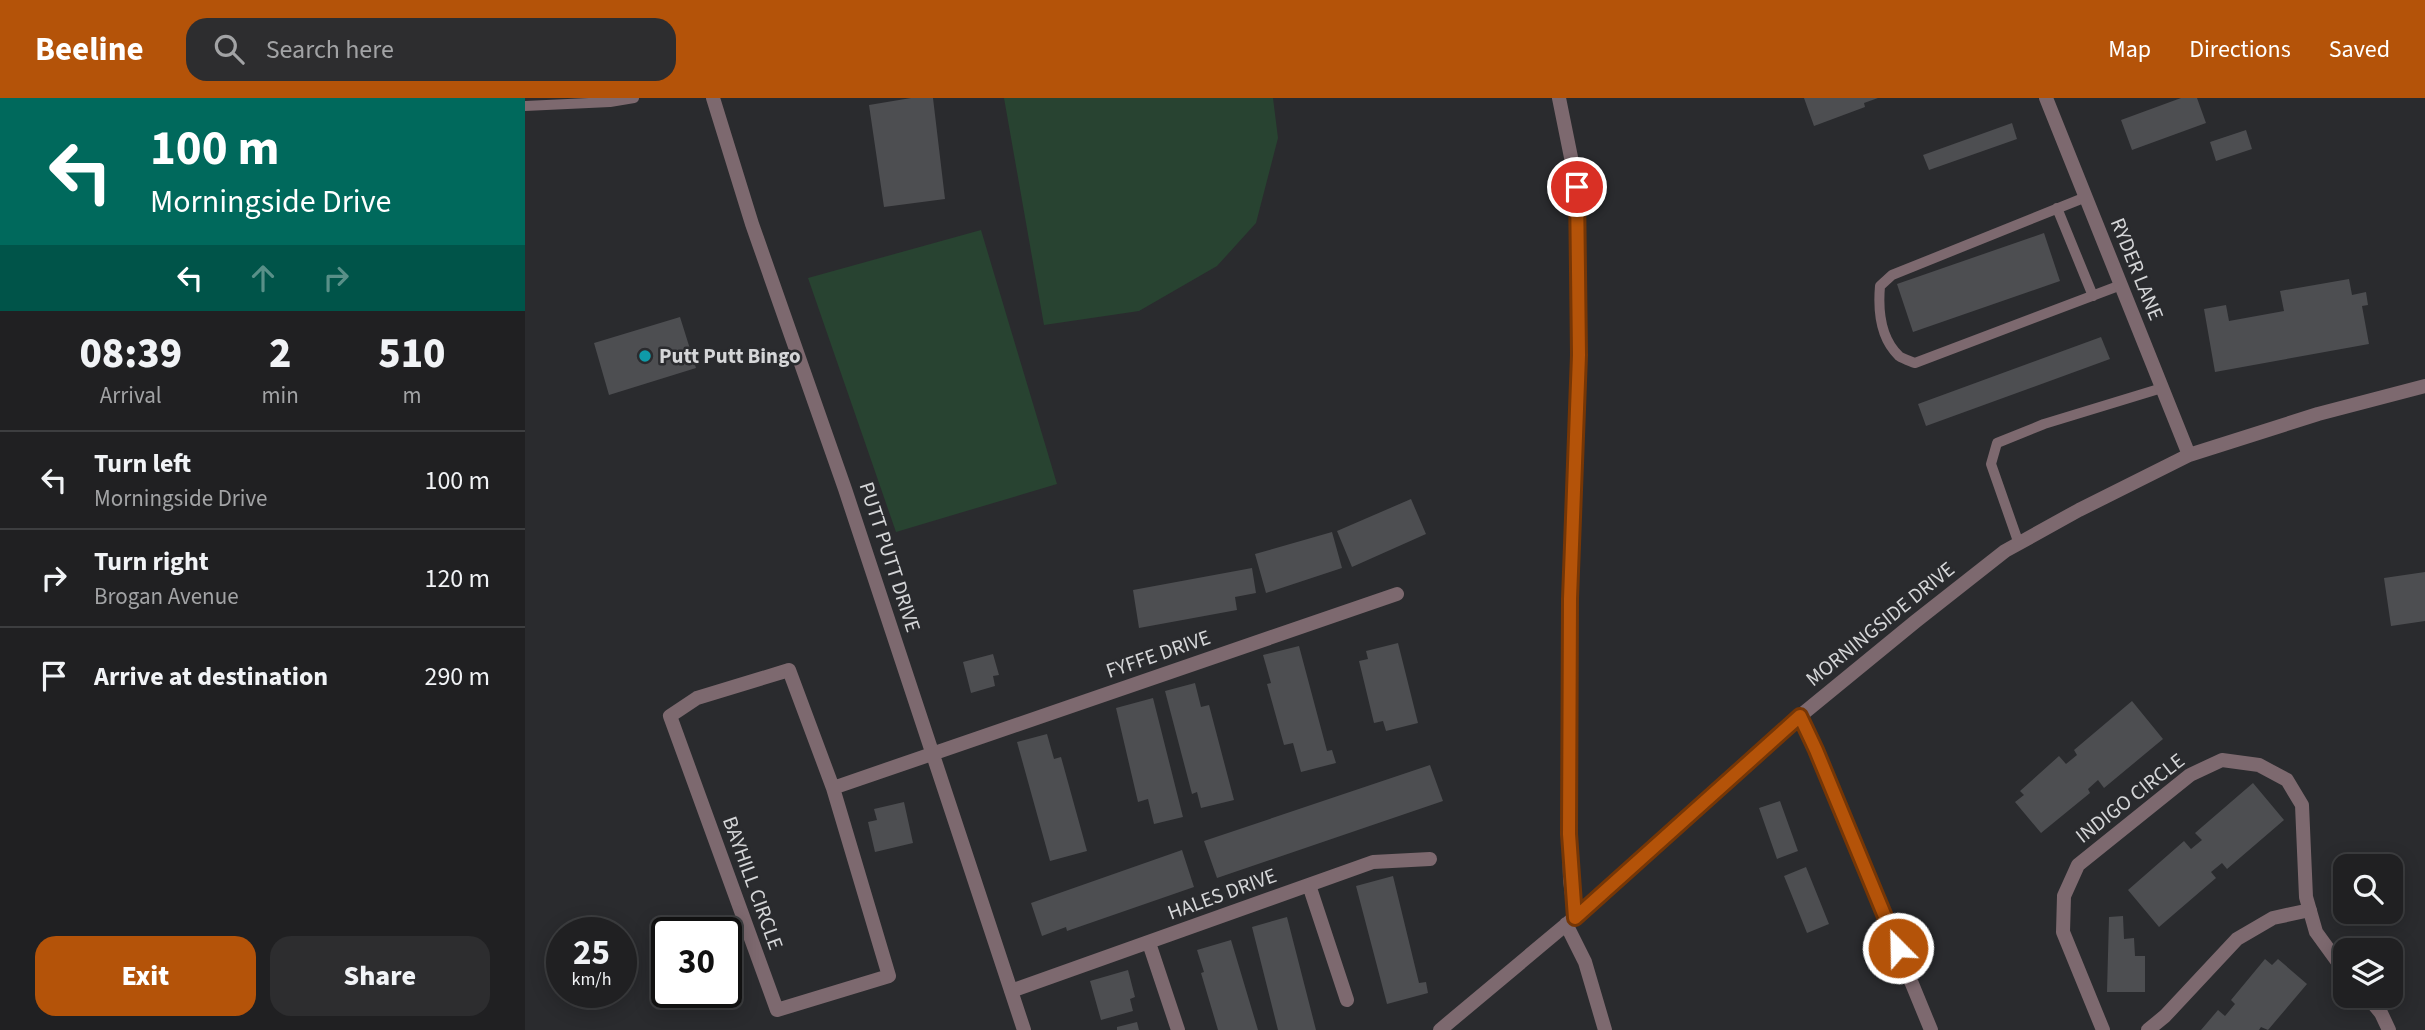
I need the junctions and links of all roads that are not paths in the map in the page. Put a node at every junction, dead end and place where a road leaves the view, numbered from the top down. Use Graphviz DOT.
graph roads {
  1 [pos="634,98"];
  2 [pos="713,98"];
  3 [pos="1559,98"];
  4 [pos="2046,98"];
  5 [pos="525,106"];
  6 [pos="2086,197"];
  7 [pos="2057,208"];
  8 [pos="2121,285"];
  9 [pos="2093,296"];
  10 [pos="2425,386"];
  11 [pos="2162,388"];
  12 [pos="2189,455"];
  13 [pos="2019,544"];
  14 [pos="1397,594"];
  15 [pos="1800,716"];
  16 [pos="934,755"];
  17 [pos="833,789"];
  18 [pos="1430,859"];
  19 [pos="1309,885"];
  20 [pos="2310,910"];
  21 [pos="1571,921"];
  22 [pos="1149,943"];
  23 [pos="2333,955"];
  24 [pos="1011,991"];
  25 [pos="1347,1000"];
  26 [pos="2377,1008"];
  27 [pos="1024,1030"];
  28 [pos="1178,1030"];
  29 [pos="1440,1030"];
  30 [pos="1605,1030"];
  31 [pos="1931,1030"];
  32 [pos="2103,1030"];
  33 [pos="2148,1030"];
  34 [pos="2389,1030"];
  1 -- 5 [label="lane"];
  2 -- 16 [label="street, PUTT PUTT DRIVE"];
  3 -- 21 [label="street"];
  4 -- 6 [label="street, RYDER LANE"];
  6 -- 7 [label="lane"];
  6 -- 8 [label="street, RYDER LANE"];
  7 -- 9 [label="lane"];
  7 -- 9 [label="lane"];
  8 -- 9 [label="lane"];
  8 -- 11 [label="street, RYDER LANE"];
  10 -- 12 [label="street, MORNINGSIDE DRIVE"];
  11 -- 12 [label="street, RYDER LANE"];
  11 -- 13 [label="lane"];
  12 -- 13 [label="street, MORNINGSIDE DRIVE"];
  13 -- 15 [label="street, MORNINGSIDE DRIVE"];
  14 -- 16 [label="street, FYFFE DRIVE"];
  15 -- 21 [label="street, MORNINGSIDE DRIVE"];
  15 -- 31 [label="street"];
  16 -- 17 [label="street"];
  16 -- 24 [label="street, PUTT PUTT DRIVE"];
  17 -- 17 [label="street, BAYHILL CIRCLE"];
  18 -- 19 [label="street, HALES DRIVE"];
  19 -- 22 [label="street, HALES DRIVE"];
  19 -- 25 [label="street, HALES DRIVE"];
  20 -- 23 [label="street, INDIGO CIRCLE"];
  20 -- 32 [label="street, INDIGO CIRCLE"];
  20 -- 33 [label="street"];
  21 -- 29 [label="street, MORNINGSIDE DRIVE"];
  21 -- 30 [label="street"];
  22 -- 24 [label="street, HALES DRIVE"];
  22 -- 28 [label="street, HALES DRIVE"];
  24 -- 27 [label="street, PUTT PUTT DRIVE"];
  26 -- 34 [label="street"];
}
